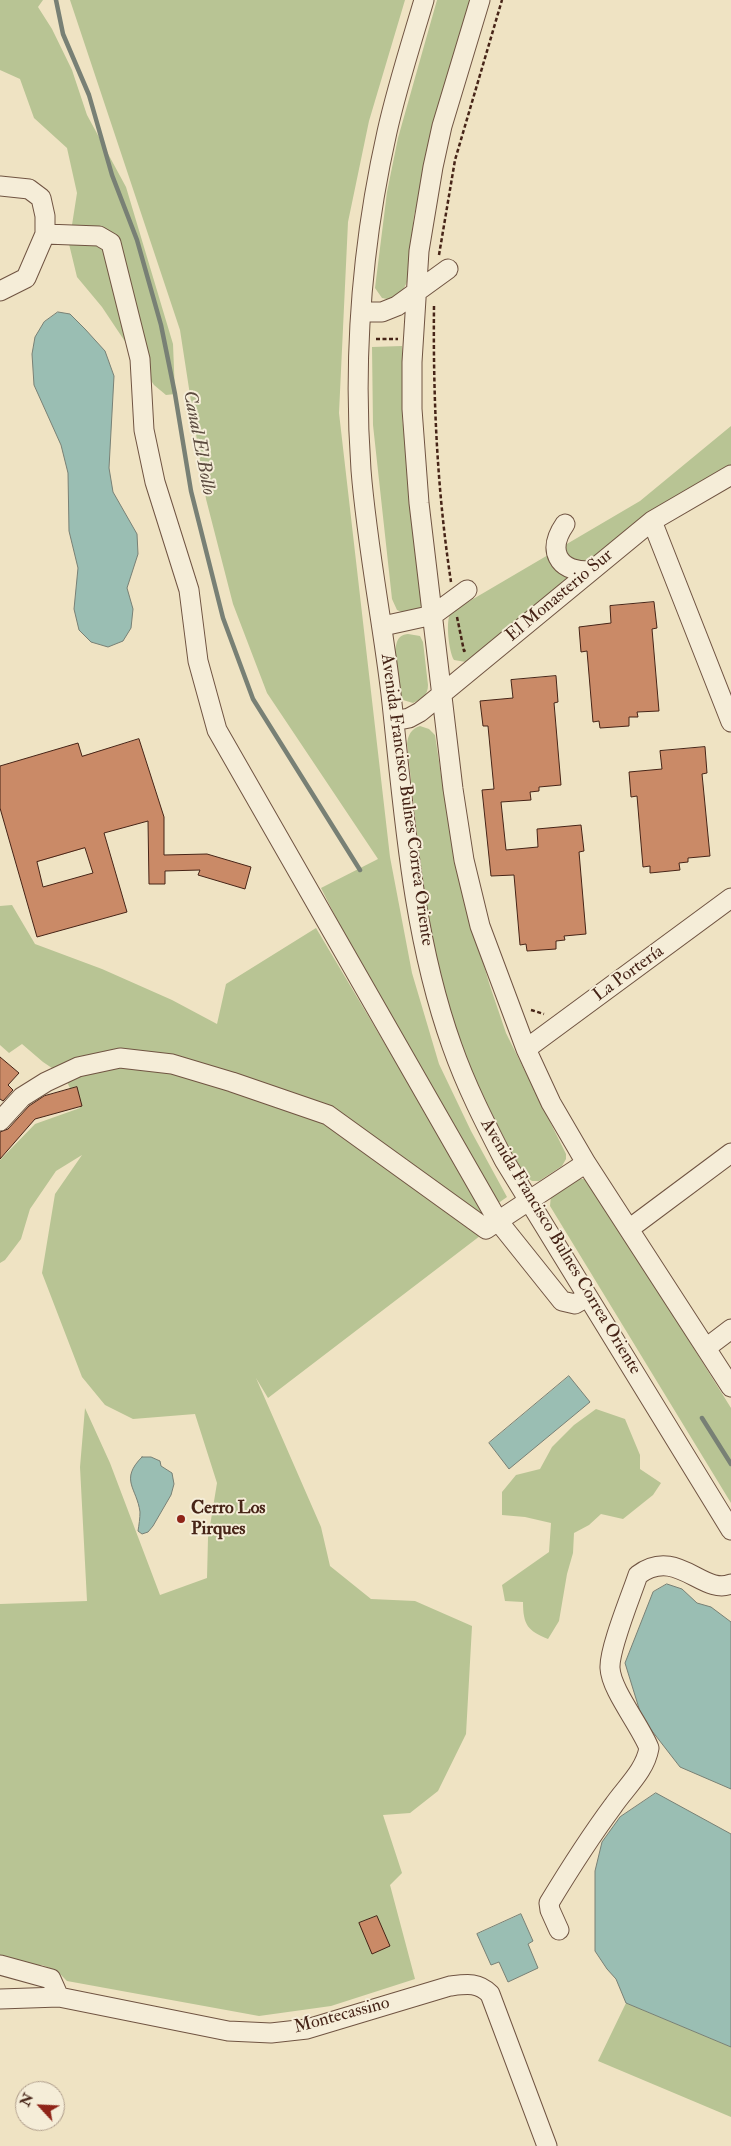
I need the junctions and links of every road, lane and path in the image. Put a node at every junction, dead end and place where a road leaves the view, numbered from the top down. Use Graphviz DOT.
graph roads {
  1 [pos="424,0"];
  2 [pos="480,0"];
  3 [pos="502,0"];
  4 [pos="0,186"];
  5 [pos="45,234"];
  6 [pos="441,274"];
  7 [pos="0,292"];
  8 [pos="415,293"];
  9 [pos="434,305"];
  10 [pos="361,312"];
  11 [pos="731,475"];
  12 [pos="652,520"];
  13 [pos="565,524"];
  14 [pos="589,571"];
  15 [pos="461,595"];
  16 [pos="433,615"];
  17 [pos="383,626"];
  18 [pos="483,660"];
  19 [pos="441,695"];
  20 [pos="394,721"];
  21 [pos="731,722"];
  22 [pos="731,898"];
  23 [pos="528,1004"];
  24 [pos="558,1026"];
  25 [pos="526,1050"];
  26 [pos="0,1121"];
  27 [pos="731,1153"];
  28 [pos="586,1164"];
  29 [pos="529,1201"];
  30 [pos="498,1221"];
  31 [pos="629,1229"];
  32 [pos="587,1297"];
  33 [pos="731,1329"];
  34 [pos="706,1348"];
  35 [pos="731,1387"];
  36 [pos="731,1530"];
  37 [pos="731,1584"];
  38 [pos="559,1930"];
  39 [pos="0,1965"];
  40 [pos="59,1997"];
  41 [pos="0,1999"];
  42 [pos="547,2146"];
  1 -- 10 [label="street, Avenida Francisco Bulnes Correa Oriente"];
  2 -- 8 [label="street"];
  3 -- 6 [label="path"];
  4 -- 5 [label="street"];
  5 -- 7 [label="street"];
  5 -- 30 [label="street"];
  6 -- 8 [label="street"];
  8 -- 10 [label="street"];
  8 -- 16 [label="street"];
  9 -- 15 [label="path"];
  10 -- 17 [label="street, Avenida Francisco Bulnes Correa Oriente"];
  11 -- 12 [label="street, El Monasterio Sur"];
  12 -- 14 [label="street, El Monasterio Sur"];
  12 -- 21 [label="street"];
  13 -- 14 [label="street"];
  14 -- 18 [label="street, El Monasterio Sur"];
  15 -- 16 [label="street"];
  15 -- 18 [label="path"];
  16 -- 17 [label="street"];
  16 -- 19 [label="street"];
  17 -- 20 [label="street, Avenida Francisco Bulnes Correa Oriente"];
  18 -- 19 [label="street, El Monasterio Sur"];
  19 -- 20 [label="street, El Monasterio Sur"];
  19 -- 25 [label="street"];
  20 -- 29 [label="street, Avenida Francisco Bulnes Correa Oriente"];
  22 -- 24 [label="street, La Portería"];
  23 -- 24 [label="path"];
  24 -- 25 [label="street, La Portería"];
  25 -- 28 [label="street"];
  26 -- 30 [label="street"];
  27 -- 31 [label="street"];
  28 -- 29 [label="street"];
  28 -- 31 [label="street"];
  29 -- 30 [label="street"];
  29 -- 32 [label="street, Avenida Francisco Bulnes Correa Oriente"];
  30 -- 32 [label="street"];
  31 -- 34 [label="street"];
  32 -- 36 [label="street, Avenida Francisco Bulnes Correa Oriente"];
  33 -- 34 [label="street"];
  34 -- 35 [label="street"];
  37 -- 38 [label="street"];
  39 -- 40 [label="street"];
  40 -- 41 [label="street, Montecassino"];
  40 -- 42 [label="street, Montecassino"];
}
